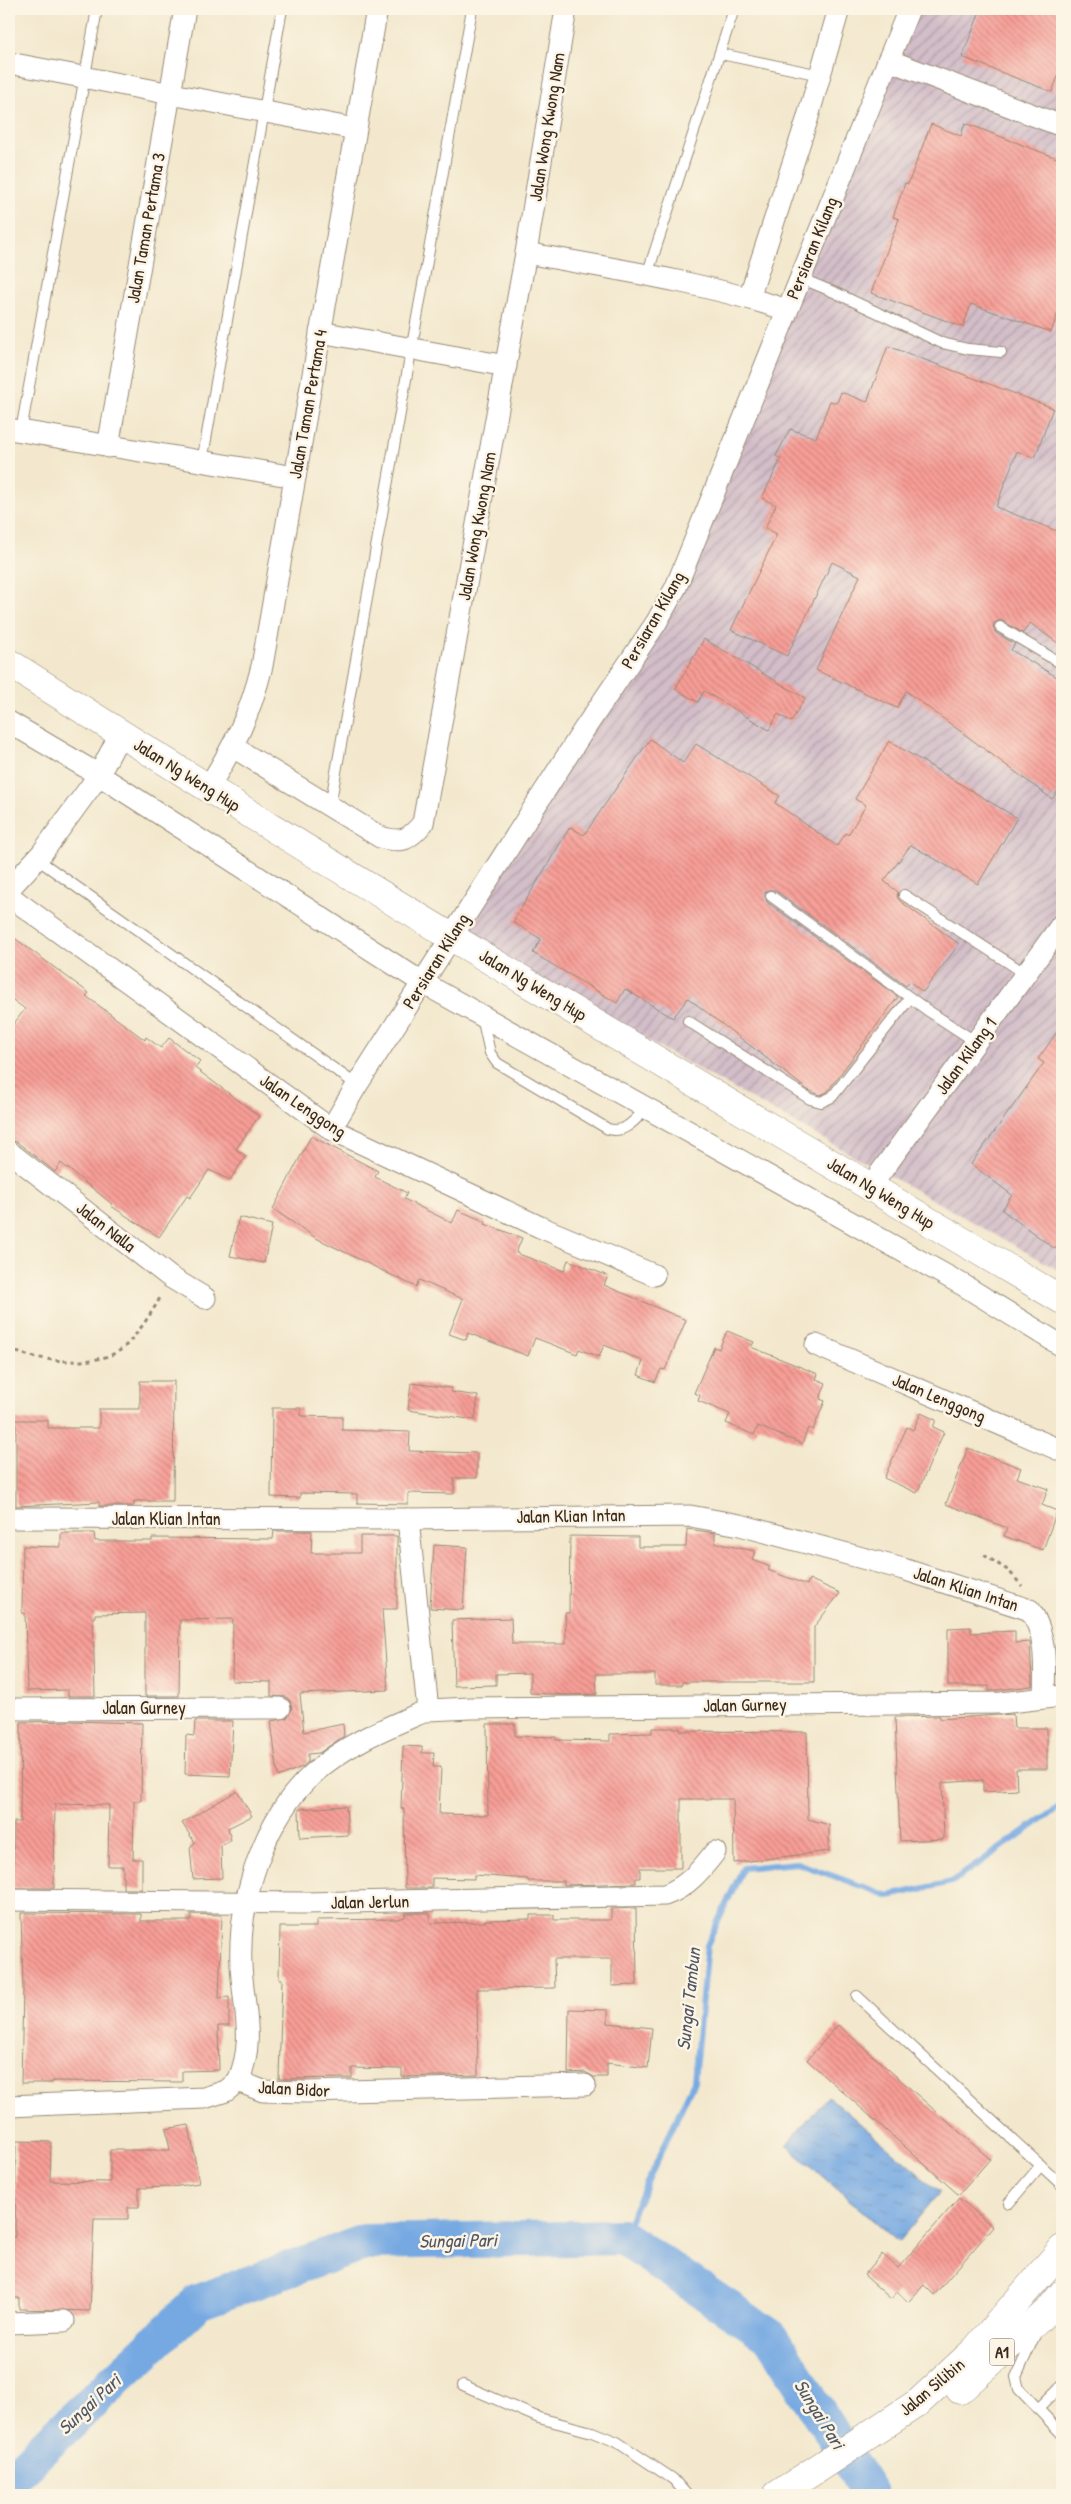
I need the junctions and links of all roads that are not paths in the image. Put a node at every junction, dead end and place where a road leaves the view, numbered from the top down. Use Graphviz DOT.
graph roads {
  1 [pos="97,9"];
  2 [pos="185,9"];
  3 [pos="282,9"];
  4 [pos="377,9"];
  5 [pos="472,9"];
  6 [pos="566,9"];
  7 [pos="734,9"];
  8 [pos="839,9"];
  9 [pos="909,9"];
  10 [pos="721,54"];
  11 [pos="888,60"];
  12 [pos="9,63"];
  13 [pos="820,76"];
  14 [pos="85,79"];
  15 [pos="170,93"];
  16 [pos="264,113"];
  17 [pos="1062,126"];
  18 [pos="355,129"];
  19 [pos="526,253"];
  20 [pos="647,275"];
  21 [pos="800,278"];
  22 [pos="749,298"];
  23 [pos="786,310"];
  24 [pos="320,332"];
  25 [pos="412,348"];
  26 [pos="1001,352"];
  27 [pos="506,366"];
  28 [pos="15,430"];
  29 [pos="108,447"];
  30 [pos="202,462"];
  31 [pos="295,477"];
  32 [pos="1000,627"];
  33 [pos="9,663"];
  34 [pos="1062,664"];
  35 [pos="9,722"];
  36 [pos="120,734"];
  37 [pos="233,747"];
  38 [pos="99,775"];
  39 [pos="208,788"];
  40 [pos="330,806"];
  41 [pos="37,859"];
  42 [pos="9,889"];
  43 [pos="904,895"];
  44 [pos="9,896"];
  45 [pos="771,896"];
  46 [pos="1062,924"];
  47 [pos="452,937"];
  48 [pos="1026,974"];
  49 [pos="423,983"];
  50 [pos="910,998"];
  51 [pos="482,1016"];
  52 [pos="688,1020"];
  53 [pos="976,1042"];
  54 [pos="357,1085"];
  55 [pos="647,1108"];
  56 [pos="331,1129"];
  57 [pos="9,1152"];
  58 [pos="870,1187"];
  59 [pos="654,1275"];
  60 [pos="206,1298"];
  61 [pos="1062,1300"];
  62 [pos="816,1345"];
  63 [pos="1062,1346"];
  64 [pos="1062,1451"];
  65 [pos="9,1518"];
  66 [pos="408,1519"];
  67 [pos="1053,1697"];
  68 [pos="280,1708"];
  69 [pos="9,1709"];
  70 [pos="428,1710"];
  71 [pos="715,1852"];
  72 [pos="9,1900"];
  73 [pos="244,1903"];
  74 [pos="857,1996"];
  75 [pos="238,2081"];
  76 [pos="585,2085"];
  77 [pos="9,2106"];
  78 [pos="1041,2166"];
  79 [pos="1062,2185"];
  80 [pos="1009,2203"];
  81 [pos="1062,2249"];
  82 [pos="1055,2302"];
  83 [pos="64,2321"];
  84 [pos="9,2323"];
  85 [pos="464,2385"];
  86 [pos="1062,2385"];
  87 [pos="930,2405"];
  88 [pos="1038,2409"];
  89 [pos="1062,2434"];
  90 [pos="778,2494"];
  91 [pos="687,2495"];
  92 [pos="809,2495"];
  1 -- 14 [label="lane"];
  2 -- 15 [label="street, Jalan Taman Pertama 3"];
  3 -- 16 [label="lane"];
  4 -- 18 [label="street, Jalan Taman Pertama 4"];
  5 -- 25 [label="lane"];
  6 -- 19 [label="street, Jalan Wong Kwong Nam"];
  7 -- 10 [label="lane"];
  8 -- 13 [label="street"];
  9 -- 11 [label="street, Persiaran Kilang"];
  10 -- 13 [label="lane"];
  10 -- 20 [label="lane"];
  11 -- 17 [label="street"];
  11 -- 21 [label="street, Persiaran Kilang"];
  12 -- 14 [label="street"];
  13 -- 22 [label="street"];
  14 -- 15 [label="street"];
  14 -- 28 [label="lane"];
  15 -- 16 [label="street"];
  15 -- 29 [label="street, Jalan Taman Pertama 3"];
  16 -- 18 [label="street"];
  16 -- 30 [label="lane"];
  18 -- 24 [label="street, Jalan Taman Pertama 4"];
  19 -- 20 [label="street"];
  19 -- 27 [label="street, Jalan Wong Kwong Nam"];
  20 -- 22 [label="street"];
  21 -- 23 [label="street, Persiaran Kilang"];
  21 -- 26 [label="lane"];
  22 -- 23 [label="street"];
  23 -- 47 [label="street, Persiaran Kilang"];
  24 -- 25 [label="street"];
  24 -- 31 [label="street, Jalan Taman Pertama 4"];
  25 -- 27 [label="street"];
  25 -- 40 [label="lane"];
  27 -- 40 [label="street, Jalan Wong Kwong Nam"];
  28 -- 29 [label="street"];
  29 -- 30 [label="street"];
  30 -- 31 [label="street"];
  31 -- 37 [label="street, Jalan Taman Pertama 4"];
  32 -- 34 [label="lane"];
  33 -- 36 [label="main road, Jalan Ng Weng Hup"];
  35 -- 38 [label="street"];
  36 -- 38 [label="street"];
  36 -- 39 [label="main road, Jalan Ng Weng Hup"];
  37 -- 39 [label="street, Jalan Taman Pertama 4"];
  37 -- 40 [label="street, Jalan Wong Kwong Nam"];
  38 -- 41 [label="street"];
  38 -- 49 [label="street"];
  39 -- 47 [label="main road, Jalan Ng Weng Hup"];
  41 -- 42 [label="street"];
  41 -- 54 [label="lane"];
  43 -- 48 [label="lane"];
  44 -- 56 [label="street, Jalan Lenggong"];
  45 -- 50 [label="lane"];
  46 -- 48 [label="street, Jalan Kilang 1"];
  47 -- 49 [label="street, Persiaran Kilang"];
  47 -- 58 [label="main road, Jalan Ng Weng Hup"];
  48 -- 53 [label="street, Jalan Kilang 1"];
  49 -- 51 [label="street"];
  49 -- 54 [label="street, Persiaran Kilang"];
  50 -- 52 [label="lane"];
  50 -- 53 [label="lane"];
  51 -- 55 [label="street"];
  51 -- 55 [label="lane"];
  53 -- 58 [label="street, Jalan Kilang 1"];
  54 -- 56 [label="street, Persiaran Kilang"];
  55 -- 63 [label="street"];
  56 -- 59 [label="street, Jalan Lenggong"];
  57 -- 60 [label="street, Jalan Nalla"];
  58 -- 61 [label="main road, Jalan Ng Weng Hup"];
  62 -- 64 [label="street, Jalan Lenggong"];
  65 -- 66 [label="street, Jalan Klian Intan"];
  66 -- 67 [label="street, Jalan Klian Intan"];
  66 -- 70 [label="street"];
  67 -- 70 [label="street, Jalan Gurney"];
  68 -- 69 [label="street, Jalan Gurney"];
  70 -- 73 [label="street"];
  71 -- 73 [label="street, Jalan Jerlun"];
  72 -- 73 [label="street, Jalan Jerlun"];
  73 -- 75 [label="street"];
  74 -- 78 [label="lane"];
  75 -- 76 [label="street, Jalan Bidor"];
  75 -- 77 [label="street, Jalan Bidor"];
  78 -- 79 [label="lane"];
  78 -- 80 [label="lane"];
  81 -- 87 [label="main road, Jalan Silibin / A1"];
  82 -- 87 [label="main road, Jalan Silibin / A1"];
  82 -- 88 [label="lane"];
  83 -- 84 [label="street"];
  85 -- 91 [label="lane"];
  86 -- 88 [label="lane"];
  87 -- 90 [label="main road, Jalan Silibin / A1"];
  87 -- 92 [label="main road, Jalan Silibin / A1"];
  88 -- 89 [label="lane"];
}
